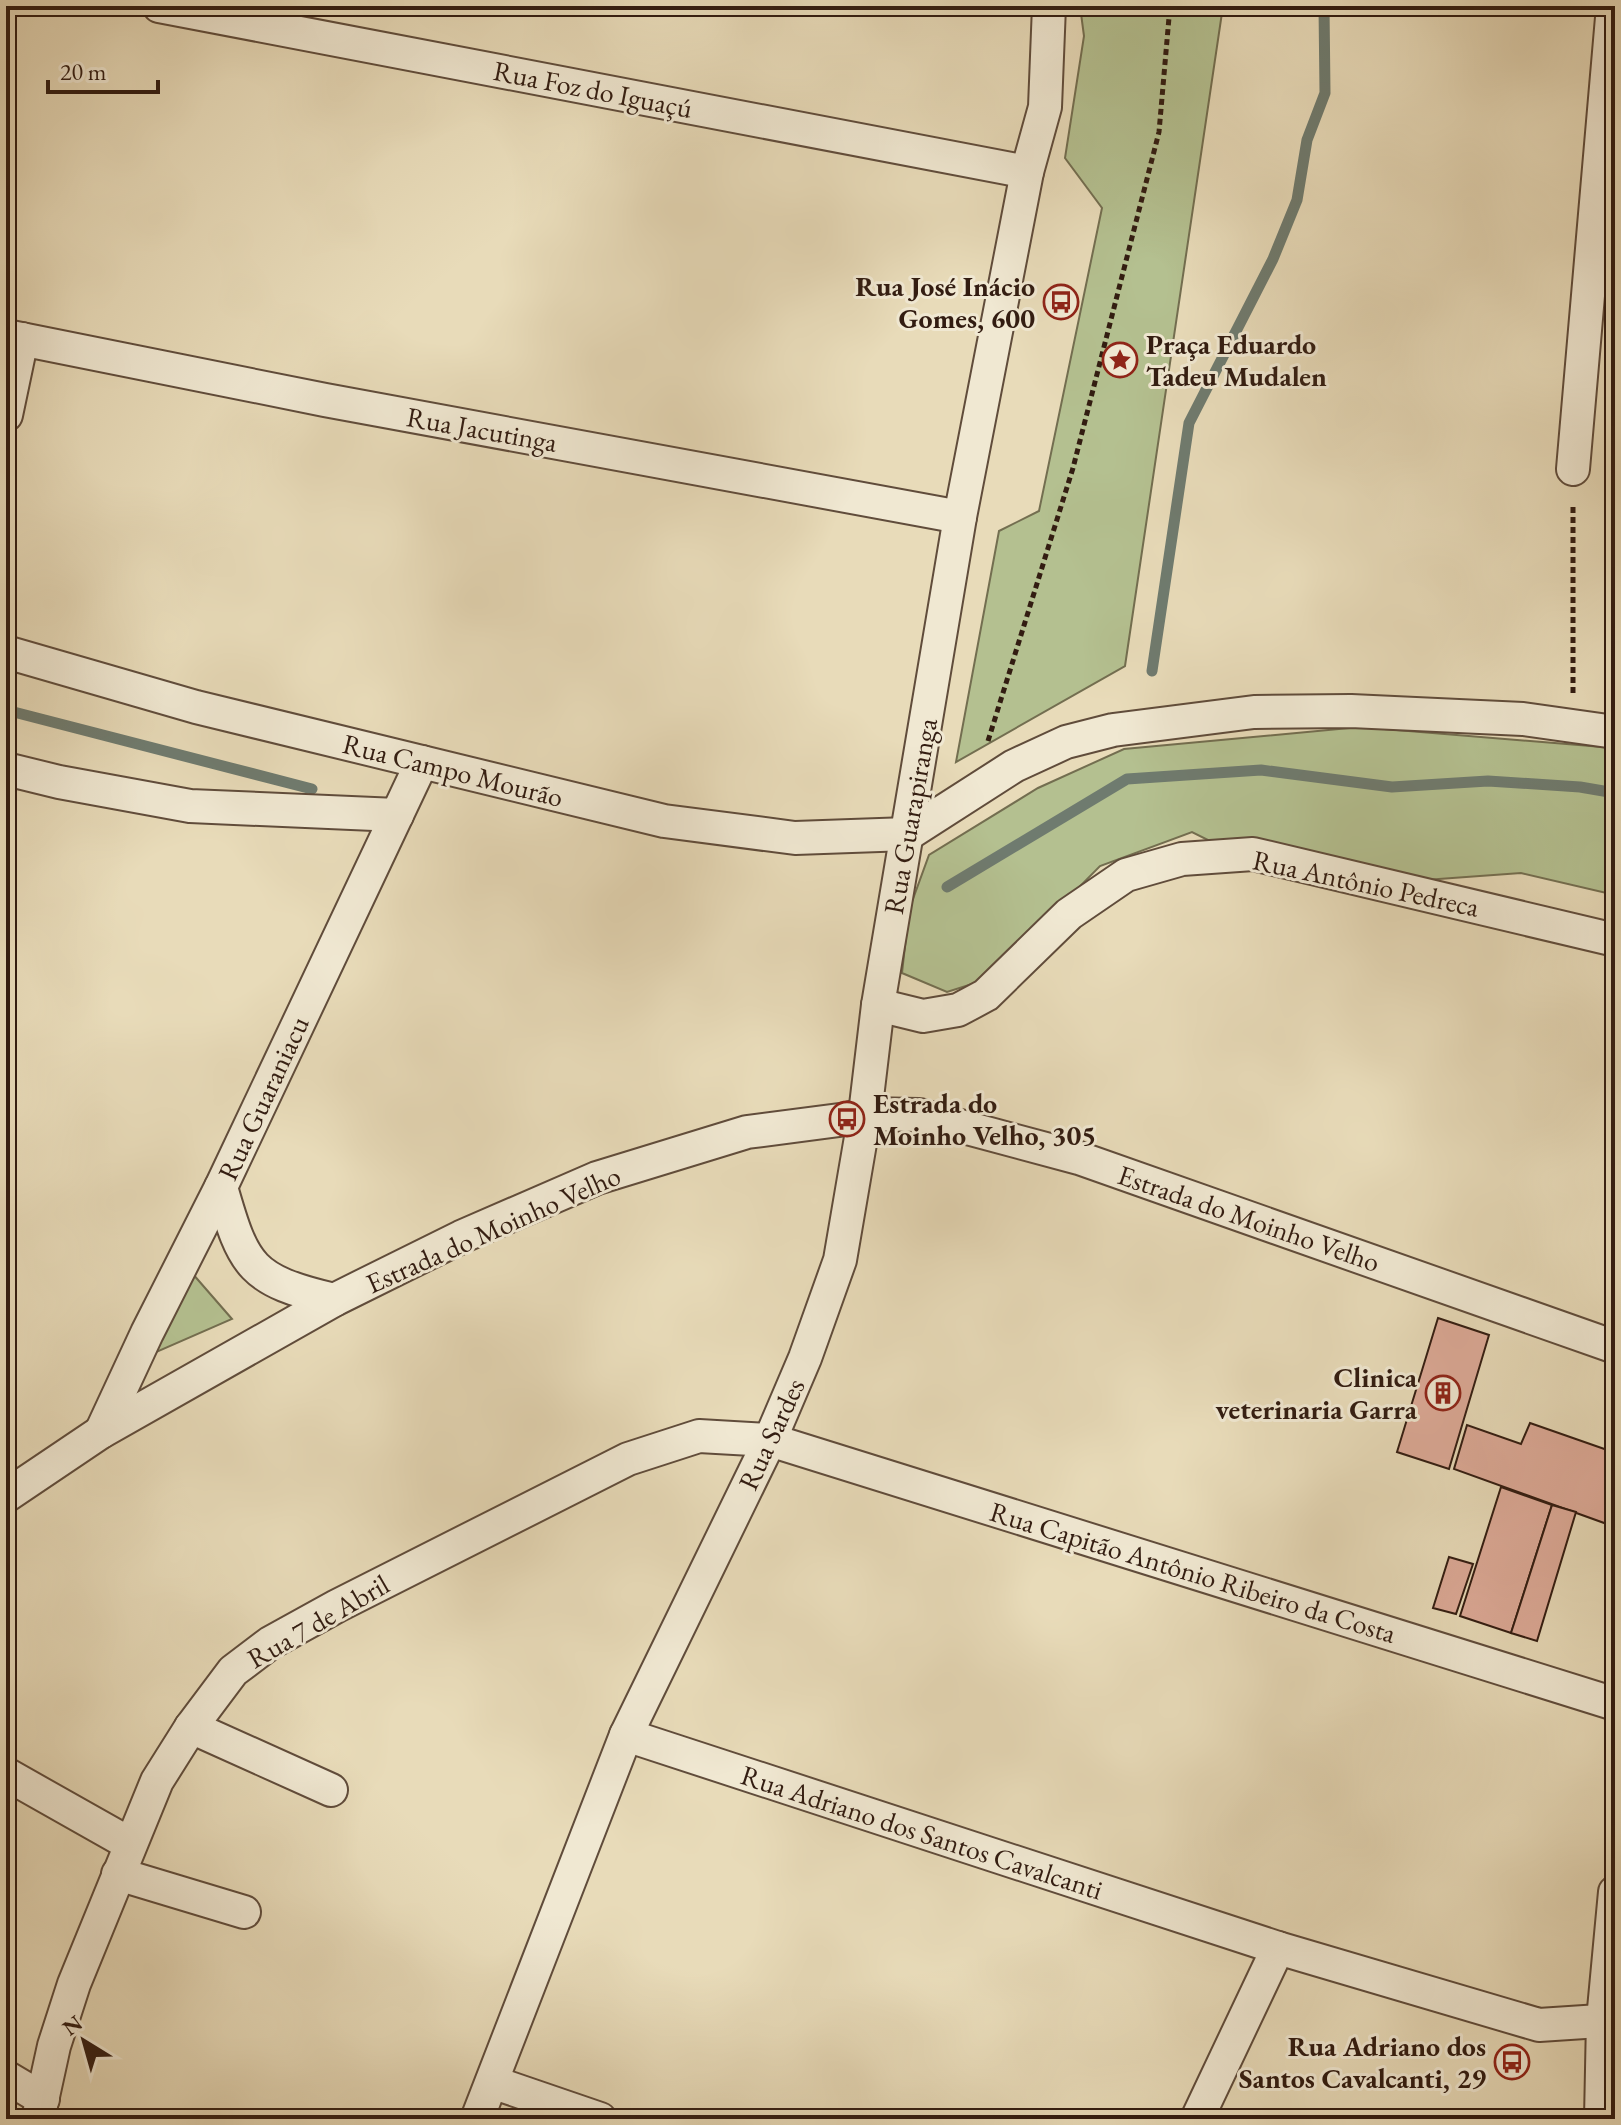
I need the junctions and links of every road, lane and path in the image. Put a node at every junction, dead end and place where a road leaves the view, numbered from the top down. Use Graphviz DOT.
graph roads {
  1 [pos="159,6"];
  2 [pos="1049,6"];
  3 [pos="1170,6"];
  4 [pos="1613,6"];
  5 [pos="1027,172"];
  6 [pos="14,338"];
  7 [pos="6,415"];
  8 [pos="1573,469"];
  9 [pos="960,517"];
  10 [pos="6,652"];
  11 [pos="1573,726"];
  12 [pos="1615,732"];
  13 [pos="422,762"];
  14 [pos="6,769"];
  15 [pos="977,790"];
  16 [pos="397,815"];
  17 [pos="908,834"];
  18 [pos="1615,940"];
  19 [pos="878,1005"];
  20 [pos="865,1114"];
  21 [pos="221,1187"];
  22 [pos="334,1300"];
  23 [pos="1615,1347"];
  24 [pos="101,1432"];
  25 [pos="770,1440"];
  26 [pos="6,1496"];
  27 [pos="1615,1704"];
  28 [pos="191,1727"];
  29 [pos="626,1735"];
  30 [pos="6,1774"];
  31 [pos="331,1790"];
  32 [pos="130,1844"];
  33 [pos="118,1874"];
  34 [pos="1615,1892"];
  35 [pos="244,1912"];
  36 [pos="1278,1948"];
  37 [pos="1609,2020"];
  38 [pos="6,2077"];
  39 [pos="492,2082"];
  40 [pos="40,2109"];
  41 [pos="477,2119"];
  42 [pos="600,2119"];
  43 [pos="1197,2119"];
  44 [pos="1601,2119"];
  1 -- 5 [label="street, Rua Foz do Iguaçú"];
  2 -- 5 [label="street, Rua Guarapiranga"];
  3 -- 15 [label="path"];
  4 -- 8 [label="street"];
  5 -- 9 [label="street, Rua Guarapiranga"];
  6 -- 7 [label="street"];
  6 -- 9 [label="street, Rua Jacutinga"];
  8 -- 11 [label="path"];
  9 -- 17 [label="street, Rua Guarapiranga"];
  10 -- 13 [label="street, Rua Campo Mourão"];
  11 -- 12 [label="street"];
  11 -- 15 [label="street"];
  13 -- 16 [label="street, Rua Guaraniacu"];
  13 -- 17 [label="street, Rua Campo Mourão"];
  14 -- 16 [label="street"];
  15 -- 17 [label="street"];
  16 -- 21 [label="street, Rua Guaraniacu"];
  17 -- 19 [label="street, Rua Guarapiranga"];
  18 -- 19 [label="street, Rua Antônio Pedreca"];
  19 -- 20 [label="street, Rua Guarapiranga"];
  20 -- 22 [label="street, Estrada do Moinho Velho"];
  20 -- 23 [label="street, Estrada do Moinho Velho"];
  20 -- 25 [label="street, Rua Sardes"];
  21 -- 22 [label="street"];
  21 -- 24 [label="street, Rua Guaraniacu"];
  22 -- 24 [label="street, Estrada do Moinho Velho"];
  24 -- 26 [label="street, Estrada do Moinho Velho"];
  25 -- 27 [label="street, Rua Capitão Antônio Ribeiro da Costa"];
  25 -- 28 [label="street, Rua 7 de Abril"];
  25 -- 29 [label="street, Rua Sardes"];
  28 -- 31 [label="street"];
  28 -- 32 [label="street, Rua 7 de Abril"];
  29 -- 36 [label="street, Rua Adriano dos Santos Cavalcanti"];
  29 -- 39 [label="street"];
  30 -- 32 [label="street"];
  32 -- 33 [label="street, Rua 7 de Abril"];
  33 -- 35 [label="street"];
  33 -- 40 [label="street, Rua 7 de Abril"];
  34 -- 37 [label="street"];
  36 -- 37 [label="street, Rua Adriano dos Santos Cavalcanti"];
  36 -- 43 [label="street"];
  37 -- 44 [label="street"];
  38 -- 40 [label="street"];
  39 -- 41 [label="street"];
  39 -- 42 [label="street"];
}
